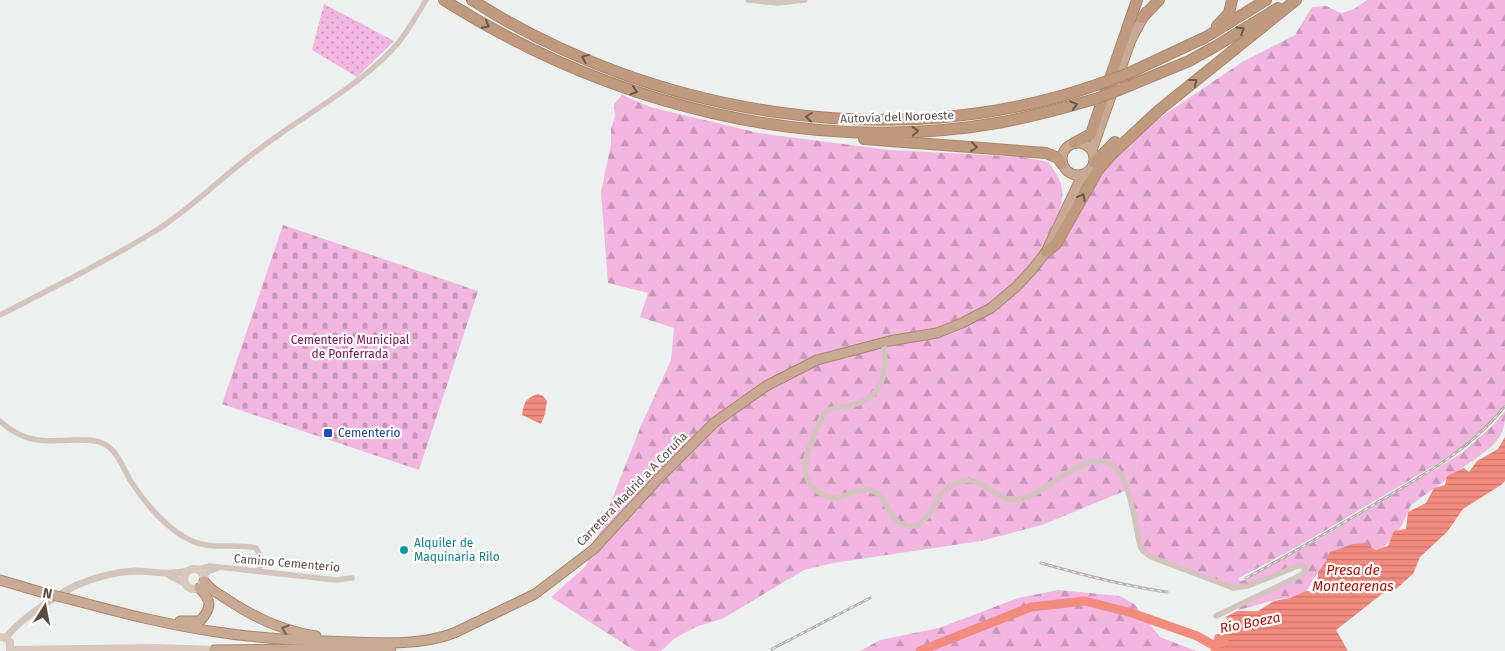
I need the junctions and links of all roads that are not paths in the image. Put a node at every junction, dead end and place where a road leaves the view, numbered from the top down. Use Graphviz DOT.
graph roads {
  1 [pos="426,0"];
  2 [pos="444,0"];
  3 [pos="472,0"];
  4 [pos="748,0"];
  5 [pos="805,0"];
  6 [pos="1137,0"];
  7 [pos="1155,0"];
  8 [pos="1159,0"];
  9 [pos="1232,0"];
  10 [pos="1266,0"];
  11 [pos="1288,0"];
  12 [pos="1296,0"];
  13 [pos="1142,18"];
  14 [pos="1127,72"];
  15 [pos="685,106"];
  16 [pos="1158,111"];
  17 [pos="1102,119"];
  18 [pos="1078,143"];
  19 [pos="1092,150"];
  20 [pos="1094,162"];
  21 [pos="1064,167"];
  22 [pos="1085,174"];
  23 [pos="1071,199"];
  24 [pos="1046,252"];
  25 [pos="0,315"];
  26 [pos="884,342"];
  27 [pos="0,421"];
  28 [pos="220,567"];
  29 [pos="197,569"];
  30 [pos="188,571"];
  31 [pos="259,571"];
  32 [pos="167,574"];
  33 [pos="352,578"];
  34 [pos="0,580"];
  35 [pos="203,582"];
  36 [pos="184,583"];
  37 [pos="111,611"];
  38 [pos="1216,616"];
  39 [pos="3,638"];
  40 [pos="442,638"];
  41 [pos="386,643"];
  42 [pos="11,650"];
  43 [pos="214,650"];
  1 -- 25 [label="street"];
  2 -- 15 [label="highway, Autovía del Noroeste, one-way"];
  14 -- 3 [label="highway, Autovía del Noroeste, one-way, bridge"];
  4 -- 5 [label="street"];
  6 -- 18 [label="highway"];
  7 -- 13 [label="highway"];
  8 -- 13 [label="highway"];
  9 -- 14 [label="highway"];
  10 -- 14 [label="highway, Autovía del Noroeste"];
  15 -- 11 [label="highway, Autovía del Noroeste, one-way, bridge"];
  16 -- 12 [label="highway, one-way"];
  13 -- 17 [label="highway"];
  15 -- 21 [label="highway, one-way"];
  16 -- 20 [label="highway"];
  24 -- 16 [label="highway, one-way"];
  17 -- 18 [label="highway"];
  17 -- 19 [label="highway"];
  18 -- 19 [label="highway"];
  18 -- 21 [label="highway"];
  19 -- 20 [label="highway"];
  20 -- 22 [label="highway"];
  21 -- 22 [label="highway"];
  21 -- 23 [label="highway"];
  22 -- 23 [label="highway, Carretera Madrid a A Coruña"];
  23 -- 24 [label="highway, Carretera Madrid a A Coruña"];
  24 -- 26 [label="highway, Carretera Madrid a A Coruña"];
  26 -- 38 [label="street"];
  26 -- 40 [label="highway, Carretera Madrid a A Coruña"];
  27 -- 31 [label="street"];
  28 -- 29 [label="street, Camino Cementerio"];
  28 -- 31 [label="street, Camino Cementerio"];
  28 -- 35 [label="street, Camino Cementerio"];
  29 -- 30 [label="main road"];
  29 -- 35 [label="main road"];
  30 -- 32 [label="street"];
  30 -- 36 [label="main road"];
  31 -- 33 [label="street, Camino Cementerio"];
  32 -- 36 [label="street"];
  32 -- 39 [label="street"];
  34 -- 37 [label="highway, Carretera Madrid a A Coruña, bridge"];
  35 -- 36 [label="main road"];
  35 -- 37 [label="highway"];
  41 -- 35 [label="highway, one-way"];
  37 -- 41 [label="highway, Carretera Madrid a A Coruña"];
  39 -- 42 [label="main road"];
  40 -- 41 [label="highway, Carretera Madrid a A Coruña"];
  40 -- 43 [label="highway"];
  42 -- 43 [label="main road"];
}
